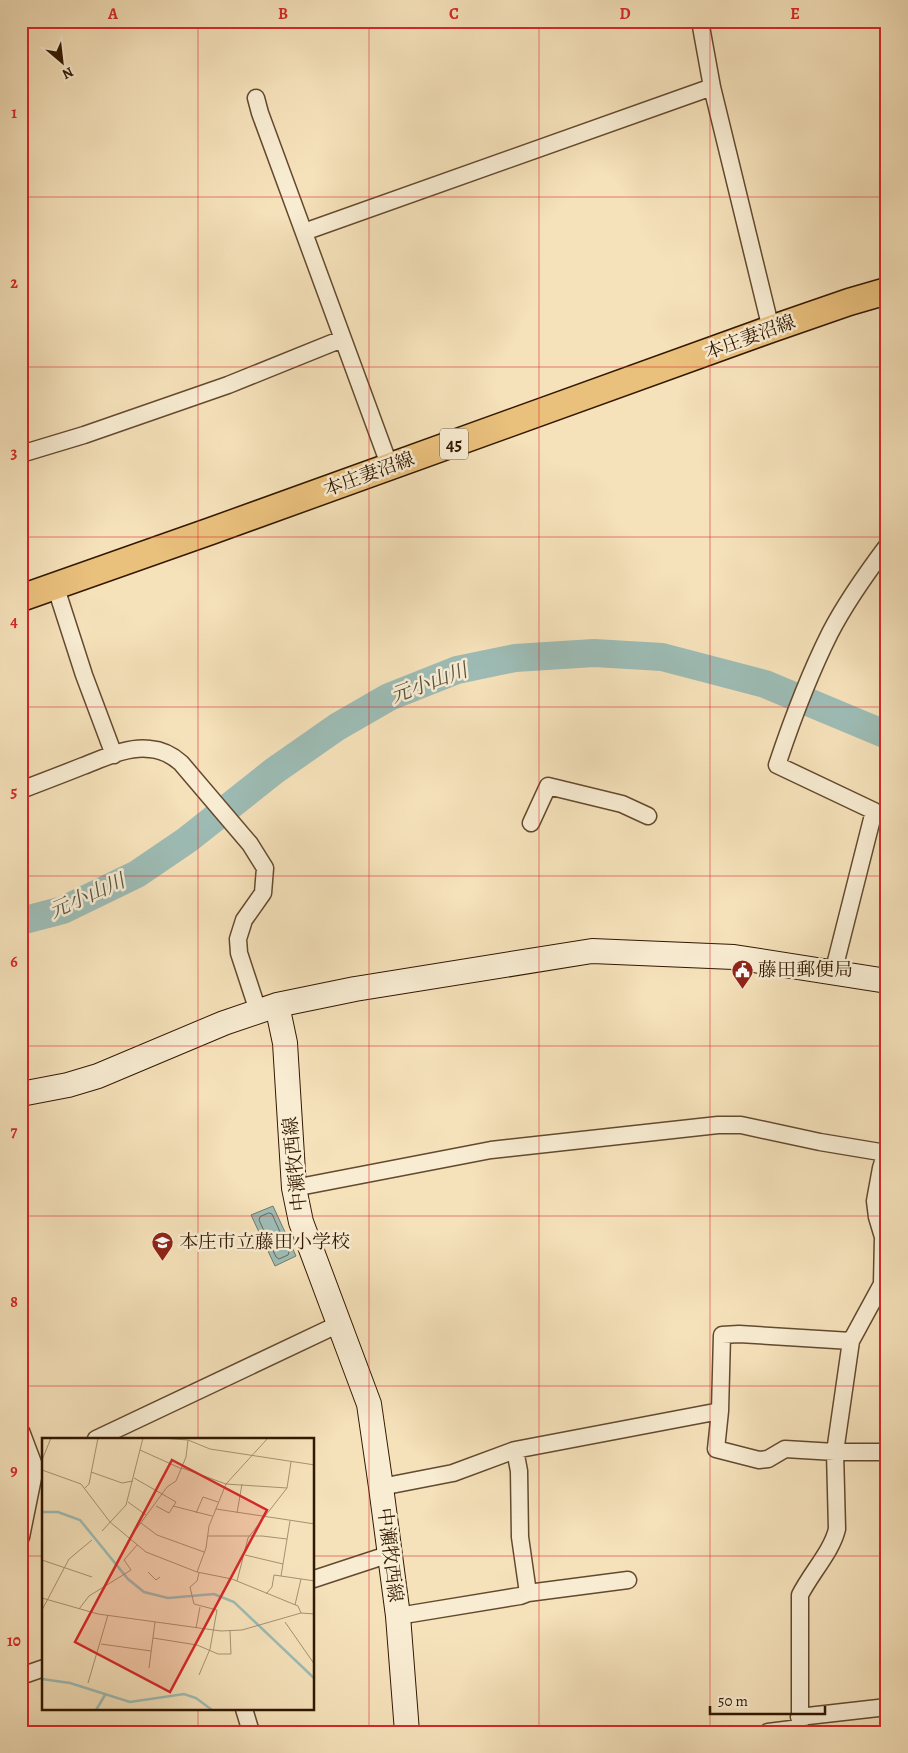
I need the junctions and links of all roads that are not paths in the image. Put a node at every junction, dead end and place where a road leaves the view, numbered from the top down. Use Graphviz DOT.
graph roads {
  1 [pos="700,21"];
  2 [pos="712,87"];
  3 [pos="256,98"];
  4 [pos="304,232"];
  5 [pos="887,291"];
  6 [pos="771,329"];
  7 [pos="342,339"];
  8 [pos="21,454"];
  9 [pos="390,467"];
  10 [pos="887,546"];
  11 [pos="55,585"];
  12 [pos="21,598"];
  13 [pos="114,754"];
  14 [pos="21,790"];
  15 [pos="648,816"];
  16 [pos="531,823"];
  17 [pos="833,973"];
  18 [pos="887,980"];
  19 [pos="268,1008"];
  20 [pos="21,1094"];
  21 [pos="886,1151"];
  22 [pos="294,1188"];
  23 [pos="885,1238"];
  24 [pos="339,1324"];
  25 [pos="851,1341"];
  26 [pos="720,1411"];
  27 [pos="21,1431"];
  28 [pos="98,1438"];
  29 [pos="515,1450"];
  30 [pos="835,1452"];
  31 [pos="887,1452"];
  32 [pos="39,1466"];
  33 [pos="21,1478"];
  34 [pos="382,1487"];
  35 [pos="21,1537"];
  36 [pos="390,1554"];
  37 [pos="315,1579"];
  38 [pos="628,1580"];
  39 [pos="528,1593"];
  40 [pos="398,1616"];
  41 [pos="42,1669"];
  42 [pos="21,1676"];
  43 [pos="887,1707"];
  44 [pos="244,1710"];
  45 [pos="800,1726"];
  46 [pos="251,1732"];
  47 [pos="407,1732"];
  48 [pos="768,1732"];
  1 -- 2 [label="street"];
  2 -- 4 [label="street"];
  2 -- 6 [label="street"];
  3 -- 4 [label="street"];
  4 -- 7 [label="street"];
  5 -- 6 [label="main road, 本庄妻沼線 / 45"];
  6 -- 9 [label="main road, 本庄妻沼線 / 45"];
  7 -- 8 [label="street"];
  7 -- 9 [label="street"];
  9 -- 11 [label="main road, 本庄妻沼線 / 45"];
  10 -- 17 [label="street"];
  11 -- 12 [label="main road, 本庄妻沼線 / 45"];
  11 -- 13 [label="street"];
  13 -- 14 [label="street"];
  13 -- 19 [label="street"];
  15 -- 16 [label="street"];
  17 -- 18 [label="main road"];
  17 -- 19 [label="main road"];
  19 -- 20 [label="main road"];
  19 -- 22 [label="main road, 中瀬牧西線"];
  21 -- 22 [label="street"];
  21 -- 23 [label="street"];
  22 -- 24 [label="main road, 中瀬牧西線"];
  23 -- 25 [label="street"];
  24 -- 28 [label="street"];
  24 -- 34 [label="main road, 中瀬牧西線"];
  25 -- 26 [label="street"];
  25 -- 30 [label="street"];
  26 -- 29 [label="street"];
  26 -- 30 [label="street"];
  27 -- 32 [label="street"];
  29 -- 34 [label="street"];
  29 -- 39 [label="street"];
  30 -- 31 [label="street"];
  30 -- 45 [label="street"];
  32 -- 33 [label="street"];
  32 -- 35 [label="street"];
  34 -- 36 [label="main road, 中瀬牧西線"];
  36 -- 37 [label="street"];
  36 -- 40 [label="main road, 中瀬牧西線"];
  38 -- 39 [label="street"];
  39 -- 40 [label="street"];
  40 -- 47 [label="main road, 中瀬牧西線"];
  41 -- 42 [label="street"];
  43 -- 45 [label="street"];
  44 -- 46 [label="street"];
  45 -- 48 [label="street"];
}
